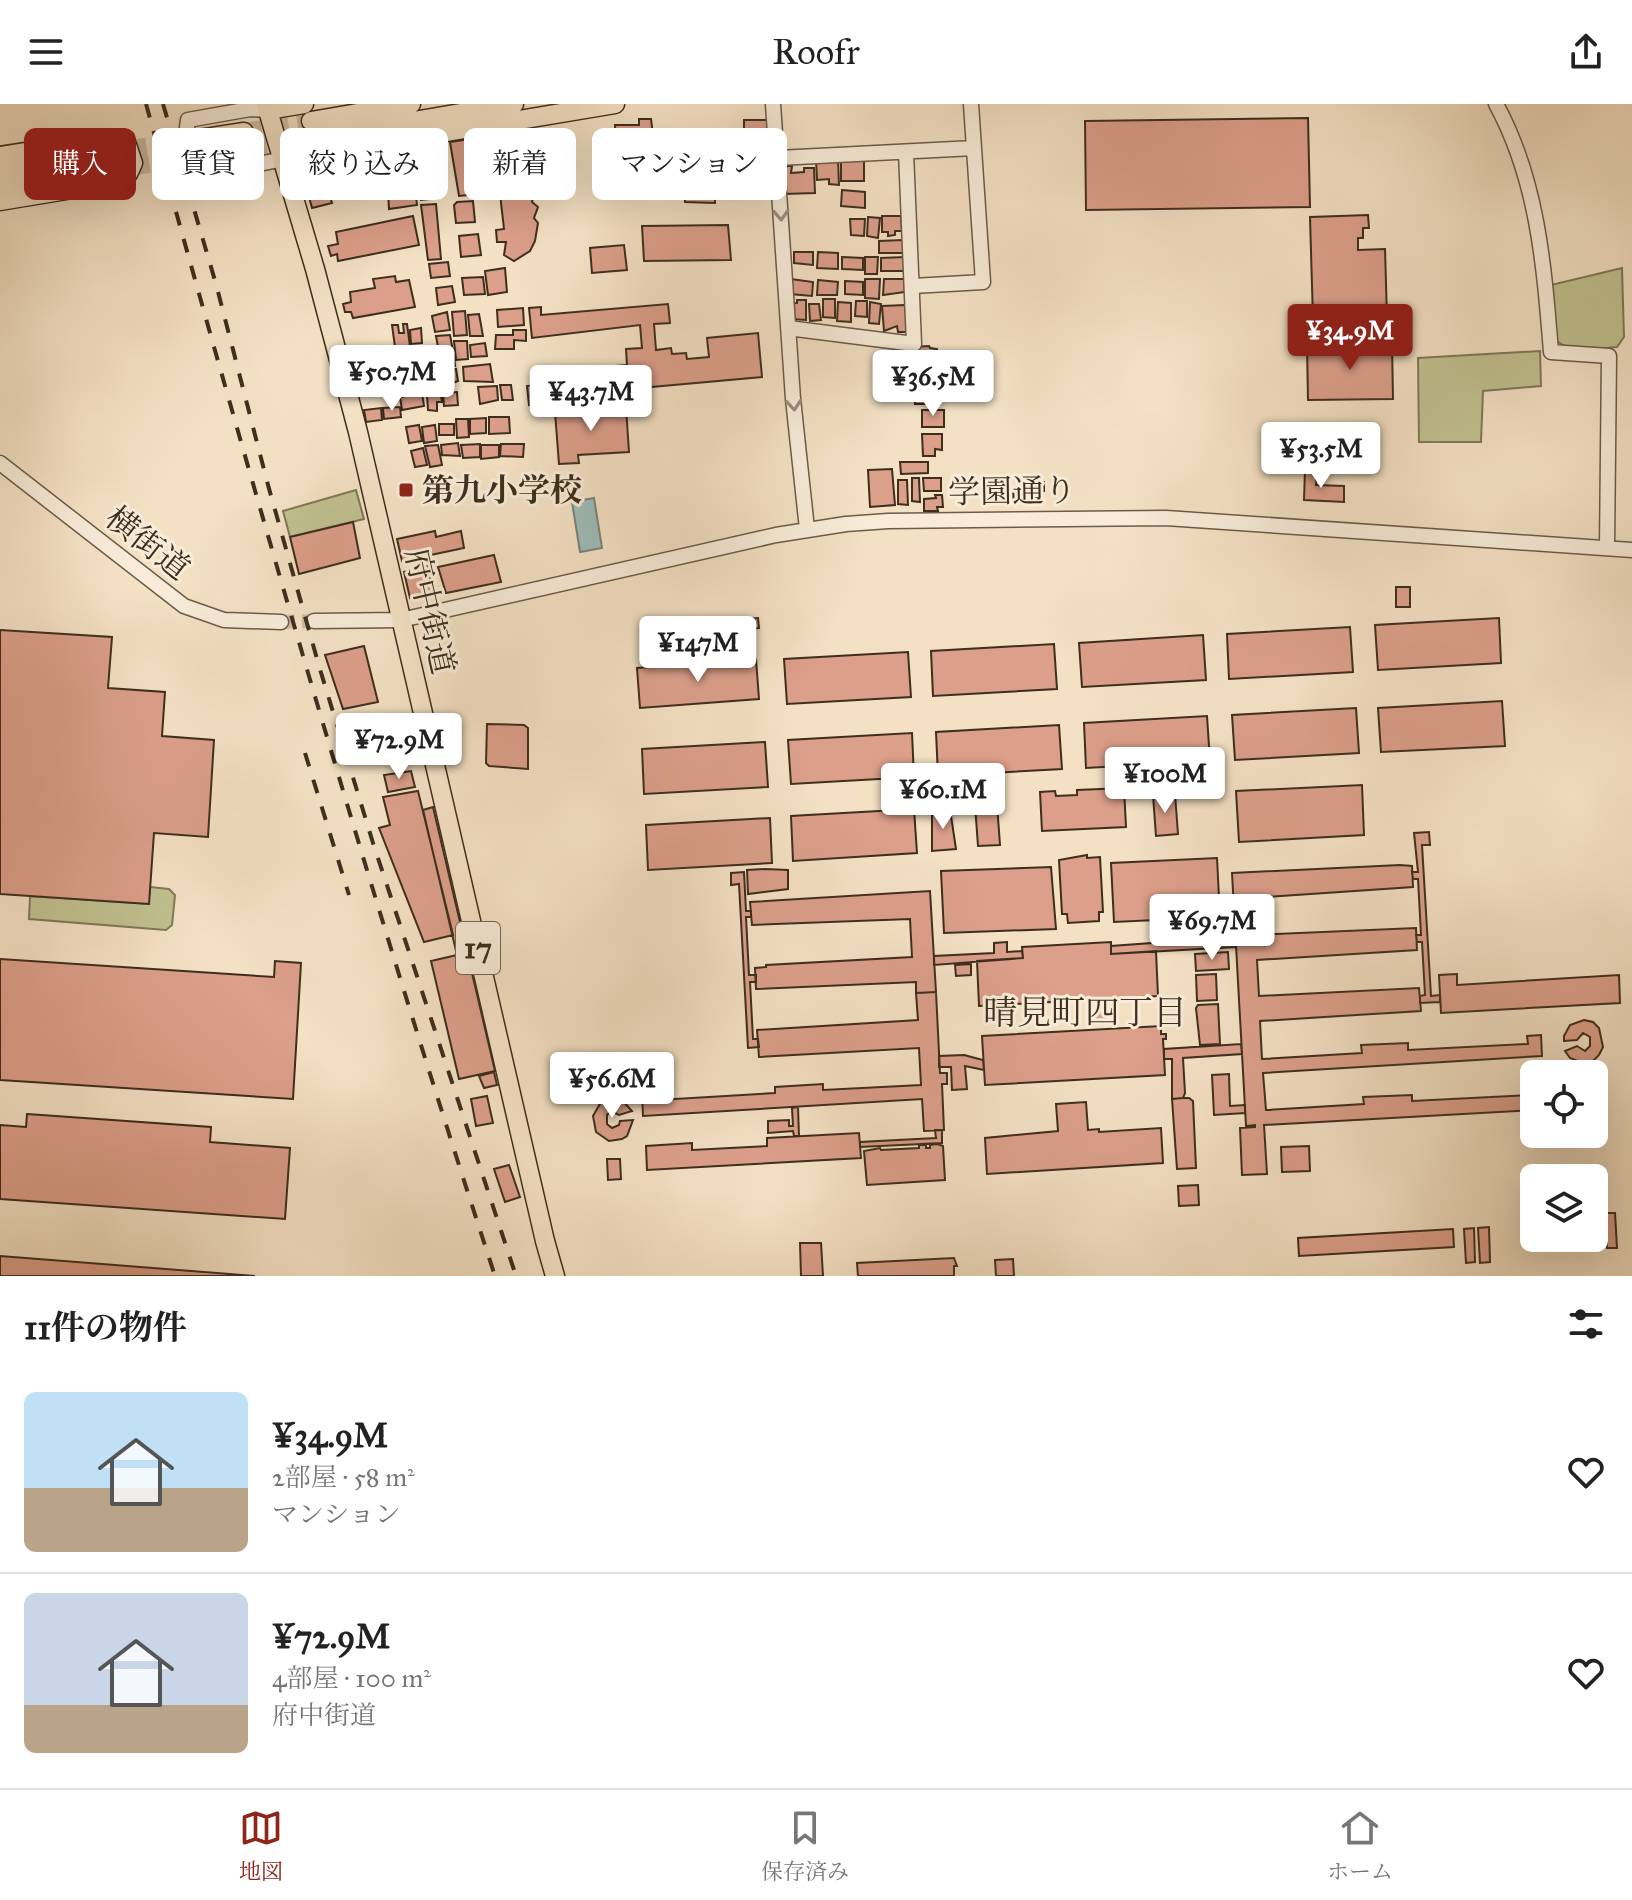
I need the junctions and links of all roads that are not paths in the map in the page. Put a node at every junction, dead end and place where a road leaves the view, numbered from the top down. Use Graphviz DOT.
graph roads {
  1 [pos="411,104"];
  2 [pos="514,104"];
  3 [pos="615,104"];
  4 [pos="773,104"];
  5 [pos="971,104"];
  6 [pos="1496,104"];
  7 [pos="267,107"];
  8 [pos="310,121"];
  9 [pos="775,128"];
  10 [pos="448,132"];
  11 [pos="280,147"];
  12 [pos="974,148"];
  13 [pos="906,152"];
  14 [pos="0,156"];
  15 [pos="787,158"];
  16 [pos="280,160"];
  17 [pos="0,171"];
  18 [pos="0,187"];
  19 [pos="295,200"];
  20 [pos="780,200"];
  21 [pos="0,201"];
  22 [pos="913,286"];
  23 [pos="788,328"];
  24 [pos="0,463"];
  25 [pos="807,529"];
  26 [pos="1607,548"];
  27 [pos="1632,550"];
  28 [pos="401,620"];
  29 [pos="314,621"];
  30 [pos="281,622"];
  31 [pos="555,1276"];
  1 -- 8 [label="main road"];
  2 -- 8 [label="main road"];
  3 -- 10 [label="main road"];
  4 -- 9 [label="street"];
  5 -- 12 [label="street"];
  6 -- 26 [label="street"];
  7 -- 8 [label="main road"];
  7 -- 11 [label="main road, 府中街道 / 17"];
  7 -- 16 [label="street"];
  12 -- 13 [label="street"];
  12 -- 22 [label="street"];
  13 -- 15 [label="street"];
  13 -- 22 [label="street"];
  14 -- 21 [label="main road"];
  17 -- 18 [label="main road"];
  19 -- 28 [label="main road, 府中街道 / 17"];
  20 -- 23 [label="street, one-way"];
  22 -- 23 [label="street"];
  23 -- 25 [label="street, one-way"];
  24 -- 30 [label="street, 横街道"];
  25 -- 26 [label="street, 学園通り"];
  25 -- 28 [label="street, 学園通り"];
  26 -- 27 [label="street, 学園通り"];
  28 -- 29 [label="street"];
  28 -- 31 [label="main road, 府中街道 / 17"];
}
